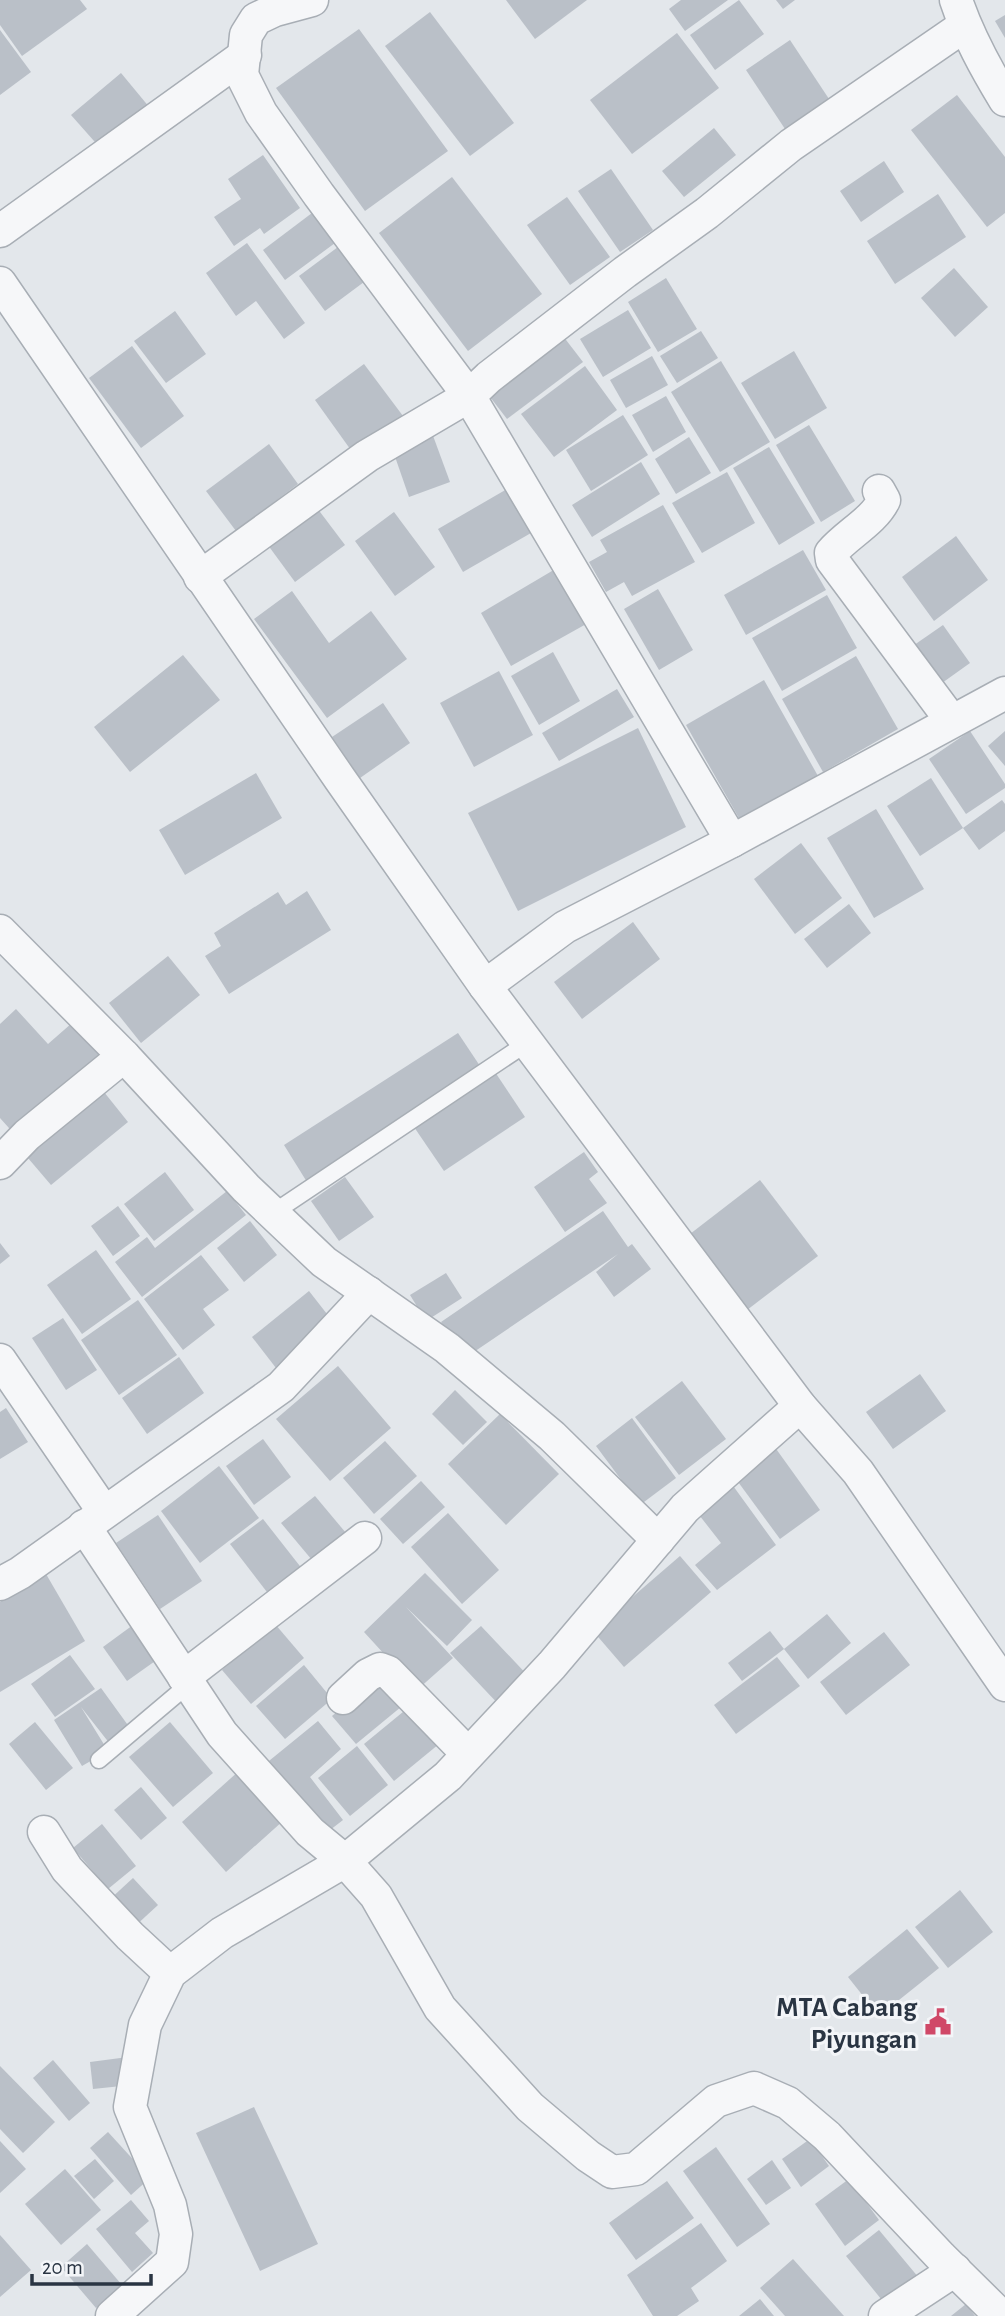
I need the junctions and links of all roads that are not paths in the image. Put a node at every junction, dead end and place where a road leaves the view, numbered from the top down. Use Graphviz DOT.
graph roads {
  1 [pos="312,0"];
  2 [pos="256,10"];
  3 [pos="960,13"];
  4 [pos="245,55"];
  5 [pos="1005,100"];
  6 [pos="0,231"];
  7 [pos="0,284"];
  8 [pos="469,396"];
  9 [pos="879,491"];
  10 [pos="200,577"];
  11 [pos="1005,693"];
  12 [pos="951,720"];
  13 [pos="732,841"];
  14 [pos="0,931"];
  15 [pos="485,986"];
  16 [pos="527,1043"];
  17 [pos="124,1056"];
  18 [pos="0,1163"];
  19 [pos="273,1213"];
  20 [pos="369,1293"];
  21 [pos="0,1360"];
  22 [pos="800,1406"];
  23 [pos="94,1519"];
  24 [pos="365,1538"];
  25 [pos="658,1540"];
  26 [pos="0,1584"];
  27 [pos="187,1681"];
  28 [pos="1005,1685"];
  29 [pos="343,1698"];
  30 [pos="468,1754"];
  31 [pos="99,1760"];
  32 [pos="44,1832"];
  33 [pos="345,1861"];
  34 [pos="170,1973"];
  35 [pos="955,2270"];
  36 [pos="112,2316"];
  37 [pos="885,2316"];
  38 [pos="1001,2316"];
  1 -- 2 [label="street"];
  2 -- 4 [label="street"];
  3 -- 5 [label="street"];
  3 -- 8 [label="street"];
  4 -- 6 [label="street"];
  4 -- 8 [label="street"];
  7 -- 10 [label="street"];
  8 -- 10 [label="street"];
  8 -- 13 [label="street"];
  9 -- 12 [label="street"];
  10 -- 15 [label="street"];
  11 -- 12 [label="street"];
  12 -- 13 [label="street"];
  13 -- 15 [label="street"];
  14 -- 17 [label="street"];
  15 -- 16 [label="street"];
  16 -- 19 [label="lane"];
  16 -- 22 [label="street"];
  17 -- 18 [label="street"];
  17 -- 19 [label="street"];
  19 -- 20 [label="street"];
  20 -- 23 [label="street"];
  20 -- 25 [label="street"];
  21 -- 23 [label="street"];
  22 -- 25 [label="street"];
  22 -- 28 [label="street"];
  23 -- 26 [label="street"];
  23 -- 27 [label="street"];
  24 -- 27 [label="street"];
  25 -- 30 [label="street"];
  27 -- 31 [label="lane"];
  27 -- 33 [label="street"];
  29 -- 30 [label="street"];
  30 -- 33 [label="street"];
  32 -- 34 [label="street"];
  33 -- 34 [label="street"];
  33 -- 35 [label="street"];
  34 -- 36 [label="street"];
  35 -- 37 [label="street"];
  35 -- 38 [label="street"];
}
